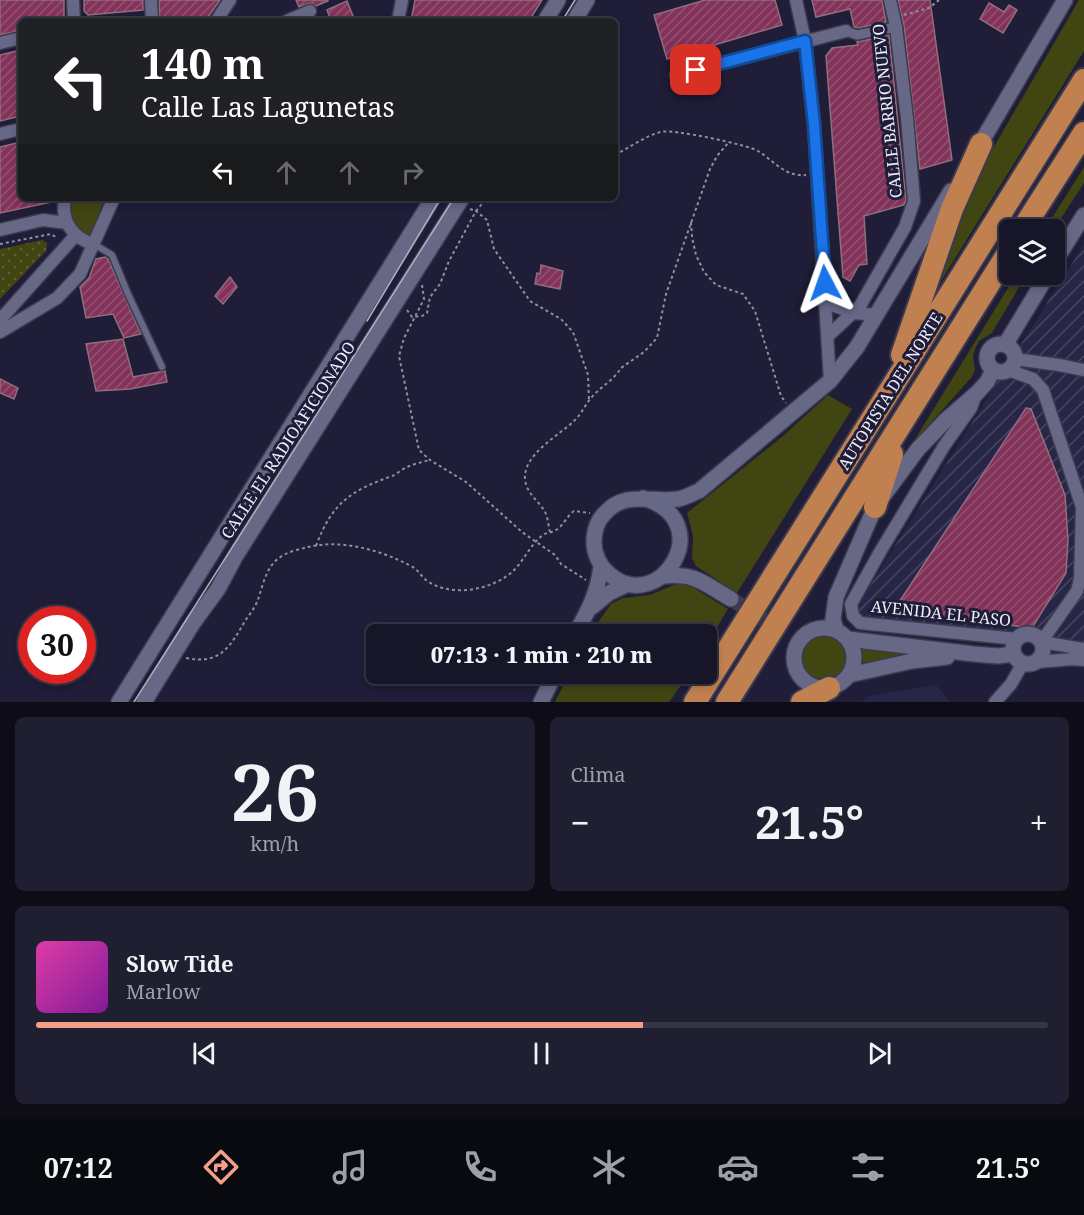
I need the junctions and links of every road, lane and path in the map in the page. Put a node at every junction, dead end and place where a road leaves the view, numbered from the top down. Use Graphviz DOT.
graph roads {
  1 [pos="73,0"];
  2 [pos="151,0"];
  3 [pos="230,0"];
  4 [pos="402,0"];
  5 [pos="558,0"];
  6 [pos="587,0"];
  7 [pos="796,0"];
  8 [pos="890,0"];
  9 [pos="939,0"];
  10 [pos="1065,0"];
  11 [pos="310,11"];
  12 [pos="904,15"];
  13 [pos="74,18"];
  14 [pos="152,18"];
  15 [pos="218,18"];
  16 [pos="294,18"];
  17 [pos="399,18"];
  18 [pos="547,18"];
  19 [pos="576,18"];
  20 [pos="896,27"];
  21 [pos="846,31"];
  22 [pos="18,39"];
  23 [pos="805,41"];
  24 [pos="0,43"];
  25 [pos="676,75"];
  26 [pos="1084,80"];
  27 [pos="18,130"];
  28 [pos="1084,133"];
  29 [pos="0,134"];
  30 [pos="728,143"];
  31 [pos="981,144"];
  32 [pos="618,152"];
  33 [pos="818,175"];
  34 [pos="64,201"];
  35 [pos="113,201"];
  36 [pos="431,201"];
  37 [pos="484,201"];
  38 [pos="465,203"];
  39 [pos="476,211"];
  40 [pos="1084,215"];
  41 [pos="1029,219"];
  42 [pos="43,220"];
  43 [pos="691,221"];
  44 [pos="67,223"];
  45 [pos="0,230"];
  46 [pos="75,236"];
  47 [pos="59,241"];
  48 [pos="0,244"];
  49 [pos="94,244"];
  50 [pos="1065,245"];
  51 [pos="999,268"];
  52 [pos="421,283"];
  53 [pos="1040,285"];
  54 [pos="826,292"];
  55 [pos="405,308"];
  56 [pos="854,313"];
  57 [pos="877,315"];
  58 [pos="416,317"];
  59 [pos="0,321"];
  60 [pos="0,333"];
  61 [pos="828,336"];
  62 [pos="1005,345"];
  63 [pos="1005,366"];
  64 [pos="162,368"];
  65 [pos="1084,370"];
  66 [pos="830,381"];
  67 [pos="890,390"];
  68 [pos="977,393"];
  69 [pos="589,400"];
  70 [pos="794,412"];
  71 [pos="903,421"];
  72 [pos="430,459"];
  73 [pos="643,498"];
  74 [pos="875,507"];
  75 [pos="602,516"];
  76 [pos="550,532"];
  77 [pos="537,541"];
  78 [pos="316,546"];
  79 [pos="679,552"];
  80 [pos="602,566"];
  81 [pos="663,576"];
  82 [pos="691,576"];
  83 [pos="628,584"];
  84 [pos="597,590"];
  85 [pos="731,599"];
  86 [pos="590,609"];
  87 [pos="581,624"];
  88 [pos="842,634"];
  89 [pos="1017,639"];
  90 [pos="1042,642"];
  91 [pos="1084,649"];
  92 [pos="974,654"];
  93 [pos="185,657"];
  94 [pos="1024,660"];
  95 [pos="1084,660"];
  96 [pos="849,675"];
  97 [pos="550,684"];
  98 [pos="829,688"];
  99 [pos="701,693"];
  100 [pos="119,702"];
  101 [pos="144,702"];
  102 [pos="541,702"];
  103 [pos="688,702"];
  104 [pos="727,702"];
  105 [pos="802,702"];
  106 [pos="995,702"];
  1 -- 13 [label="street"];
  2 -- 14 [label="street"];
  3 -- 15 [label="street"];
  4 -- 17 [label="street"];
  5 -- 18 [label="street"];
  6 -- 19 [label="street"];
  7 -- 23 [label="street"];
  8 -- 20 [label="street, CALLE BARRIO NUEVO"];
  9 -- 12 [label="path"];
  10 -- 31 [label="street"];
  11 -- 16 [label="street"];
  20 -- 21 [label="street"];
  20 -- 56 [label="street, CALLE BARRIO NUEVO"];
  21 -- 23 [label="street"];
  22 -- 24 [label="street"];
  23 -- 25 [label="street"];
  23 -- 33 [label="street"];
  26 -- 67 [label="highway, AUTOPISTA DEL NORTE"];
  27 -- 29 [label="street"];
  28 -- 41 [label="highway"];
  30 -- 32 [label="path"];
  30 -- 33 [label="path"];
  30 -- 43 [label="path"];
  31 -- 57 [label="street"];
  31 -- 67 [label="highway"];
  33 -- 54 [label="street"];
  34 -- 42 [label="street"];
  34 -- 44 [label="street"];
  35 -- 49 [label="street"];
  36 -- 100 [label="street, CALLE EL RADIOAFICIONADO"];
  37 -- 39 [label="path"];
  38 -- 39 [label="path"];
  38 -- 101 [label="street, CALLE EL RADIOAFICIONADO"];
  39 -- 58 [label="path"];
  39 -- 69 [label="path"];
  40 -- 50 [label="street"];
  42 -- 44 [label="street"];
  42 -- 45 [label="street"];
  43 -- 69 [label="path"];
  43 -- 70 [label="path"];
  44 -- 46 [label="street"];
  46 -- 49 [label="street"];
  46 -- 59 [label="street"];
  47 -- 48 [label="path"];
  49 -- 60 [label="street"];
  49 -- 64 [label="lane"];
  51 -- 71 [label="highway, AUTOPISTA DEL NORTE"];
  52 -- 58 [label="path"];
  53 -- 62 [label="street"];
  54 -- 56 [label="street"];
  54 -- 61 [label="street"];
  55 -- 58 [label="path"];
  56 -- 57 [label="street"];
  56 -- 61 [label="street, CALLE BARRIO NUEVO"];
  57 -- 66 [label="street"];
  58 -- 72 [label="path"];
  61 -- 66 [label="street"];
  62 -- 63 [label="street"];
  62 -- 63 [label="street"];
  63 -- 65 [label="street"];
  63 -- 68 [label="street"];
  63 -- 90 [label="street"];
  66 -- 70 [label="street"];
  67 -- 99 [label="highway, AUTOPISTA DEL NORTE"];
  68 -- 74 [label="street"];
  68 -- 89 [label="street, AVENIDA EL PASO"];
  69 -- 76 [label="path"];
  70 -- 73 [label="street"];
  71 -- 74 [label="highway"];
  71 -- 104 [label="highway, AUTOPISTA DEL NORTE"];
  72 -- 77 [label="path"];
  72 -- 78 [label="path"];
  73 -- 75 [label="street"];
  73 -- 79 [label="street"];
  74 -- 88 [label="street"];
  75 -- 76 [label="path"];
  75 -- 80 [label="street"];
  76 -- 77 [label="path"];
  77 -- 78 [label="path"];
  77 -- 84 [label="path"];
  78 -- 93 [label="path"];
  79 -- 81 [label="street"];
  79 -- 82 [label="street"];
  80 -- 83 [label="street"];
  80 -- 84 [label="street"];
  81 -- 82 [label="street"];
  81 -- 83 [label="street"];
  82 -- 85 [label="street"];
  83 -- 86 [label="street"];
  84 -- 86 [label="street"];
  86 -- 87 [label="street"];
  88 -- 92 [label="street, AVENIDA EL PASO"];
  88 -- 96 [label="street"];
  88 -- 98 [label="street"];
  89 -- 90 [label="street"];
  89 -- 94 [label="street"];
  90 -- 91 [label="street"];
  90 -- 94 [label="street"];
  92 -- 94 [label="street, AVENIDA EL PASO"];
  92 -- 96 [label="street, AVENIDA EL PASO"];
  94 -- 95 [label="street, AVENIDA EL PASO"];
  94 -- 106 [label="street"];
  96 -- 98 [label="street"];
  97 -- 102 [label="street"];
  98 -- 105 [label="highway"];
  99 -- 103 [label="highway, AUTOPISTA DEL NORTE"];
}
